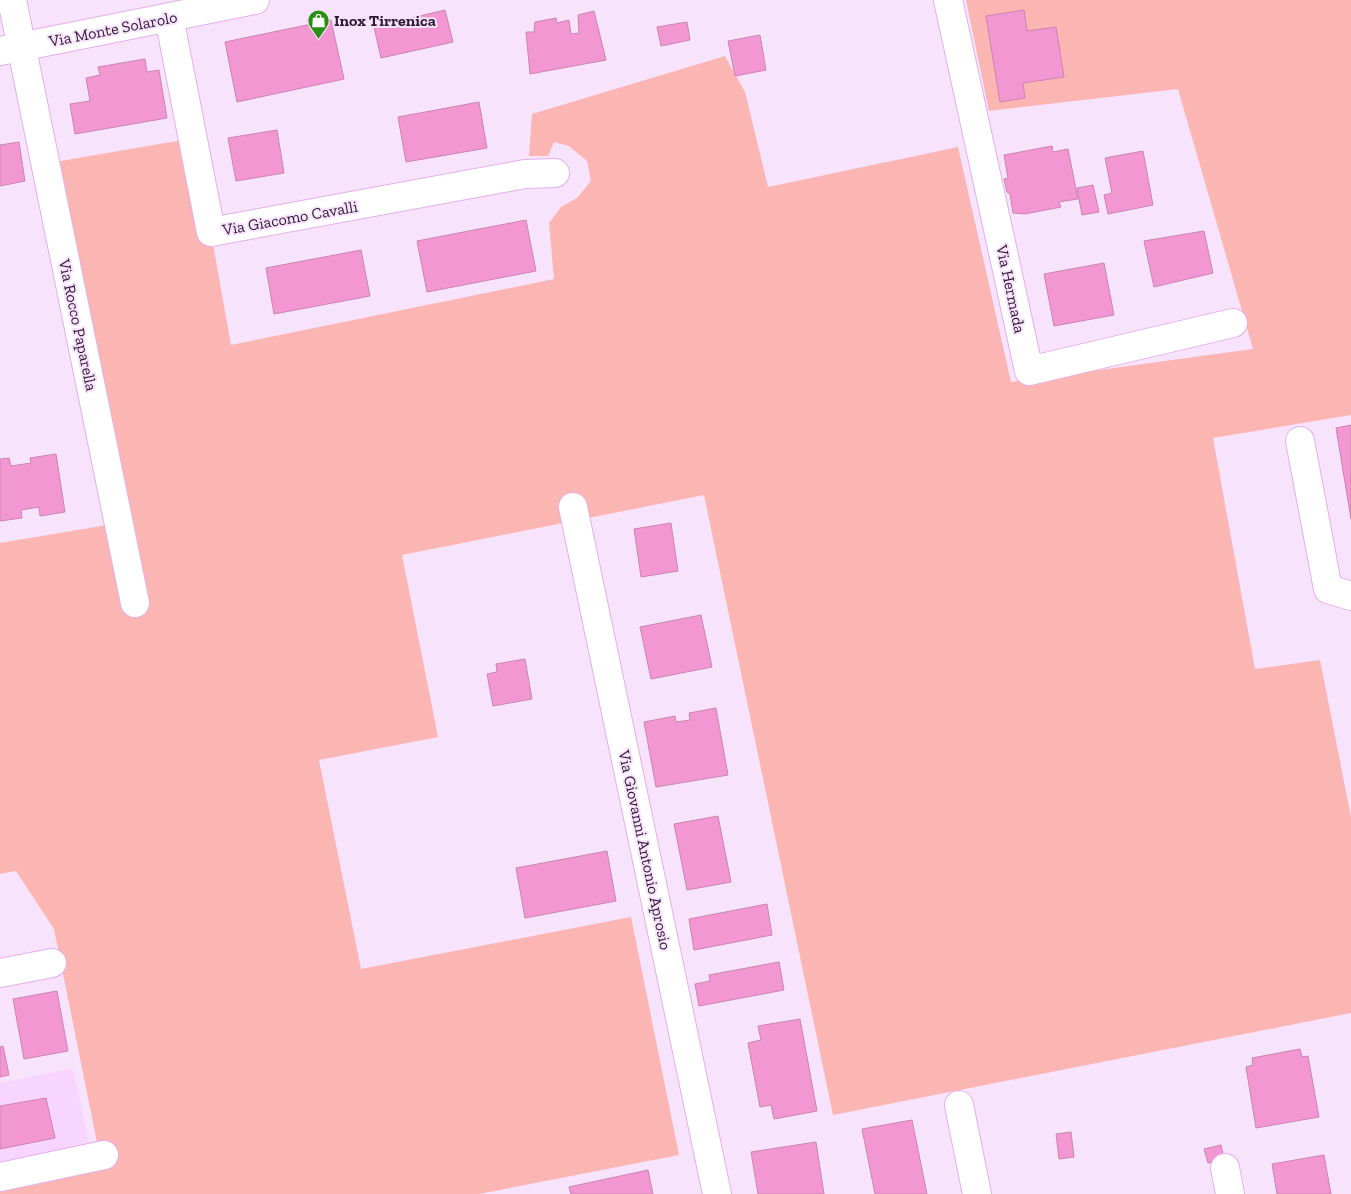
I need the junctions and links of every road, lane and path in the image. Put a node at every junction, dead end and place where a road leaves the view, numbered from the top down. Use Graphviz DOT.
graph roads {
  1 [pos="12,0"];
  2 [pos="255,0"];
  3 [pos="948,0"];
  4 [pos="177,11"];
  5 [pos="10,49"];
  6 [pos="555,173"];
  7 [pos="1233,323"];
  8 [pos="1300,442"];
  9 [pos="573,507"];
  10 [pos="1351,596"];
  11 [pos="135,604"];
  12 [pos="52,963"];
  13 [pos="0,973"];
  14 [pos="959,1105"];
  15 [pos="104,1155"];
  16 [pos="0,1177"];
  17 [pos="717,1194"];
  18 [pos="977,1194"];
  1 -- 5 [label="street, Via Rocco Paparella"];
  2 -- 4 [label="street, Via Monte Solarolo"];
  3 -- 7 [label="street, Via Hermada"];
  4 -- 5 [label="street, Via Monte Solarolo"];
  4 -- 6 [label="street, Via Giacomo Cavalli"];
  5 -- 11 [label="street, Via Rocco Paparella"];
  8 -- 10 [label="street"];
  9 -- 17 [label="street, Via Giovanni Antonio Aprosio"];
  12 -- 13 [label="street"];
  14 -- 18 [label="street"];
  15 -- 16 [label="street"];
}
